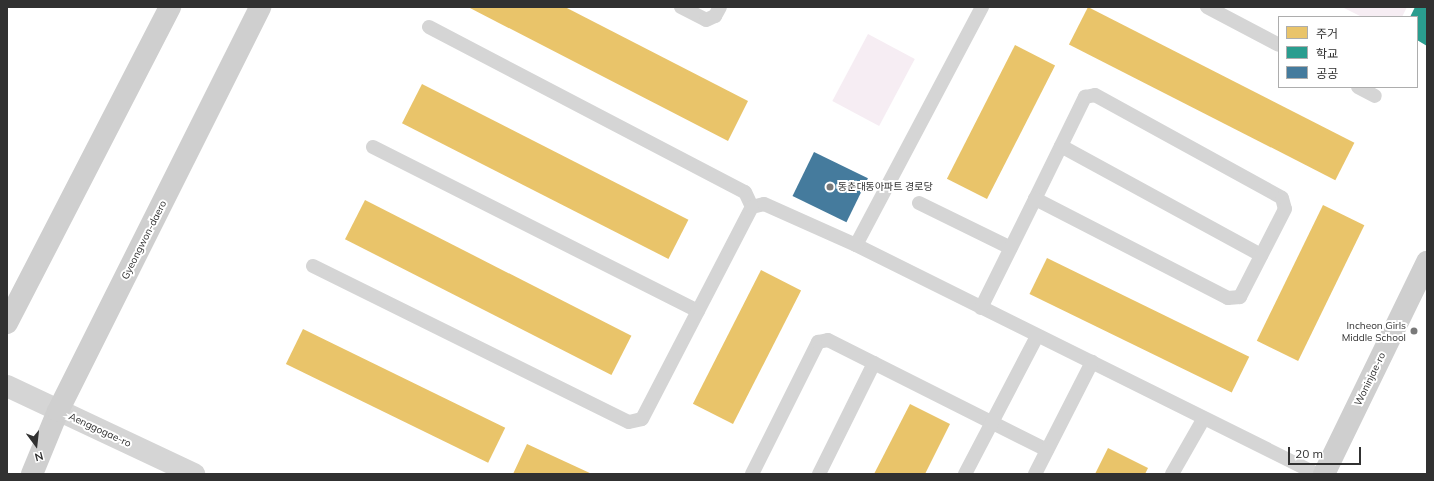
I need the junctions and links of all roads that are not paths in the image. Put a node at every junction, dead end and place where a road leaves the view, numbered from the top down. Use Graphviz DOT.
graph roads {
  1 [pos="170,7"];
  2 [pos="260,7"];
  3 [pos="681,7"];
  4 [pos="720,7"];
  5 [pos="982,7"];
  6 [pos="1207,7"];
  7 [pos="429,27"];
  8 [pos="1278,44"];
  9 [pos="1360,88"];
  10 [pos="1375,96"];
  11 [pos="1061,146"];
  12 [pos="373,147"];
  13 [pos="1035,199"];
  14 [pos="919,203"];
  15 [pos="752,207"];
  16 [pos="856,245"];
  17 [pos="1011,248"];
  18 [pos="1262,255"];
  19 [pos="1427,262"];
  20 [pos="313,266"];
  21 [pos="981,308"];
  22 [pos="698,311"];
  23 [pos="7,323"];
  24 [pos="1037,336"];
  25 [pos="1092,362"];
  26 [pos="874,363"];
  27 [pos="7,386"];
  28 [pos="58,411"];
  29 [pos="1204,418"];
  30 [pos="992,421"];
  31 [pos="1047,450"];
  32 [pos="32,474"];
  33 [pos="194,474"];
  34 [pos="752,474"];
  35 [pos="819,474"];
  36 [pos="965,474"];
  37 [pos="1035,474"];
  38 [pos="1172,474"];
  39 [pos="1317,474"];
  40 [pos="1324,474"];
  1 -- 23 [label="main road"];
  2 -- 28 [label="main road, Gyeongwon-daero"];
  3 -- 4 [label="lane"];
  5 -- 16 [label="lane"];
  6 -- 8 [label="lane"];
  7 -- 15 [label="lane"];
  9 -- 10 [label="lane"];
  11 -- 13 [label="lane"];
  11 -- 18 [label="lane"];
  11 -- 18 [label="lane"];
  12 -- 22 [label="lane"];
  13 -- 17 [label="lane"];
  13 -- 18 [label="lane"];
  14 -- 17 [label="lane"];
  15 -- 16 [label="lane"];
  15 -- 22 [label="lane"];
  16 -- 21 [label="lane"];
  17 -- 21 [label="lane"];
  19 -- 40 [label="main road, Woninjae-ro"];
  20 -- 22 [label="lane"];
  21 -- 24 [label="lane"];
  24 -- 25 [label="lane"];
  24 -- 30 [label="lane"];
  25 -- 29 [label="lane"];
  25 -- 31 [label="lane"];
  26 -- 30 [label="lane"];
  26 -- 34 [label="lane"];
  26 -- 35 [label="lane"];
  27 -- 28 [label="street, Aenggogae-ro"];
  28 -- 32 [label="main road, Gyeongwon-daero"];
  28 -- 33 [label="street, Aenggogae-ro"];
  29 -- 38 [label="lane"];
  29 -- 39 [label="lane"];
  30 -- 31 [label="lane"];
  30 -- 36 [label="lane"];
  31 -- 37 [label="lane"];
}
